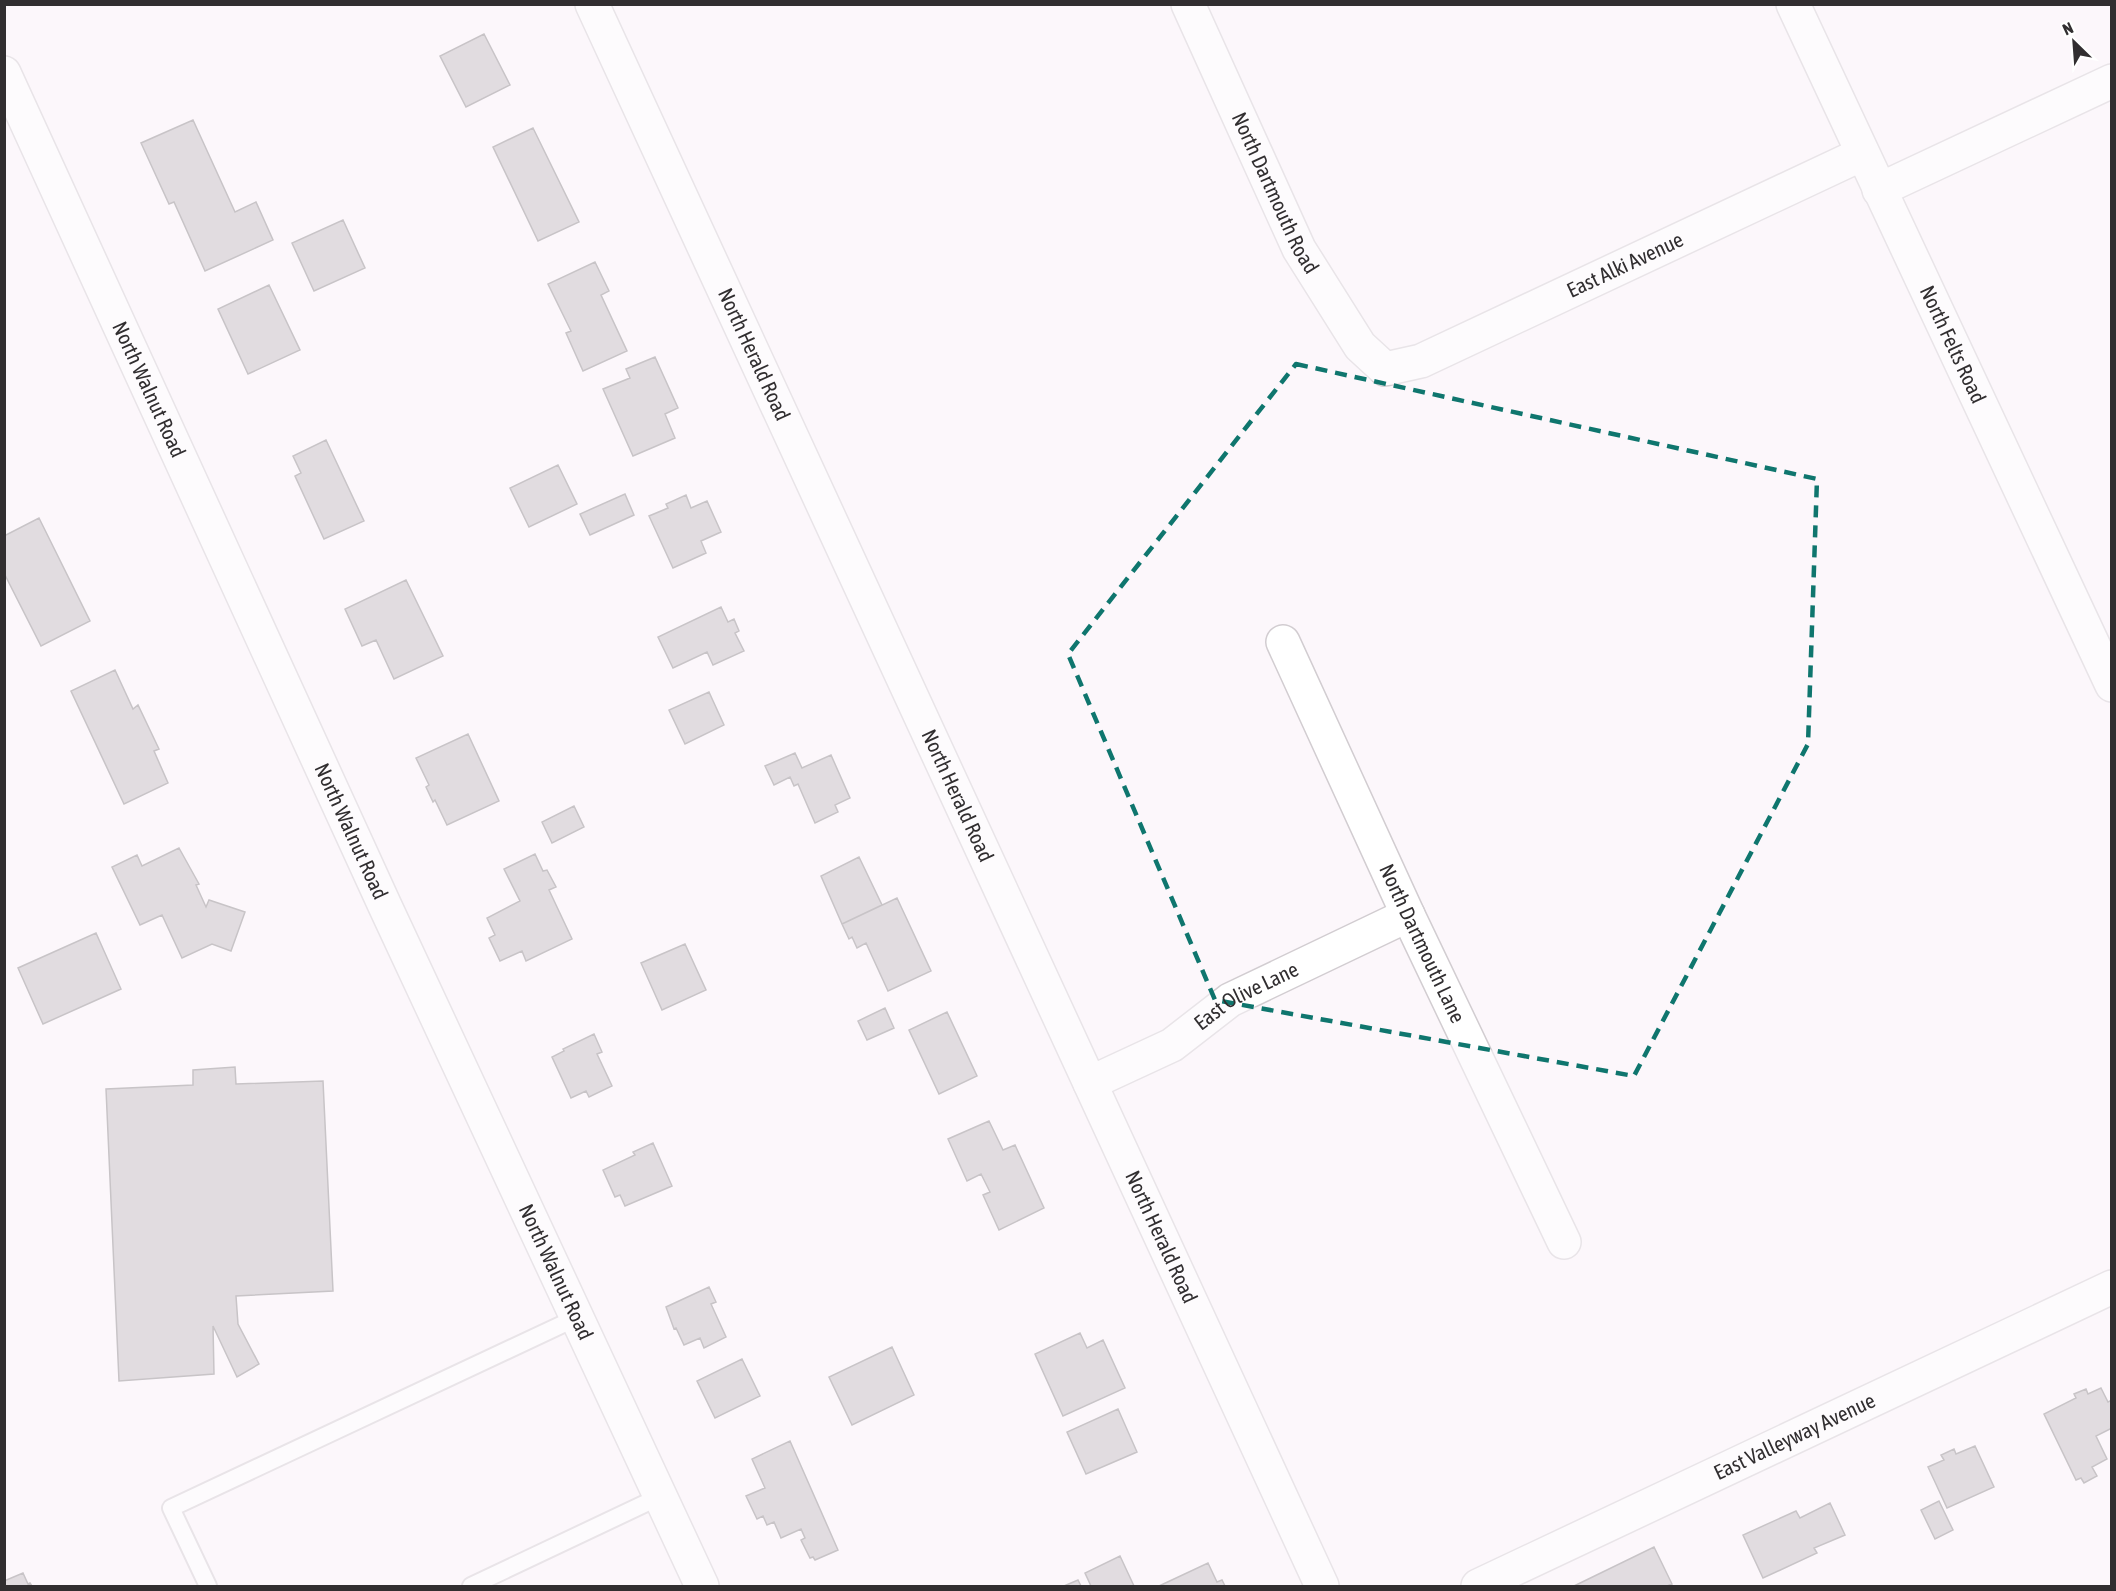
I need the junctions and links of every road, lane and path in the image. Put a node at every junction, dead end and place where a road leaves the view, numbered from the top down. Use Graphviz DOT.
graph roads {
  1 [pos="592,4"];
  2 [pos="1188,4"];
  3 [pos="1793,4"];
  4 [pos="4,73"];
  5 [pos="2112,81"];
  6 [pos="1862,154"];
  7 [pos="1879,190"];
  8 [pos="1385,369"];
  9 [pos="1283,642"];
  10 [pos="2112,685"];
  11 [pos="1408,915"];
  12 [pos="1090,1083"];
  13 [pos="1564,1242"];
  14 [pos="2112,1287"];
  15 [pos="578,1317"];
  16 [pos="661,1496"];
  17 [pos="208,1587"];
  18 [pos="471,1587"];
  19 [pos="702,1587"];
  20 [pos="1322,1587"];
  21 [pos="1478,1587"];
  1 -- 12 [label="street, North Herald Road"];
  2 -- 8 [label="street, North Dartmouth Road"];
  3 -- 6 [label="street, North Felts Road"];
  4 -- 15 [label="street, North Walnut Road"];
  5 -- 7 [label="street"];
  6 -- 7 [label="street, North Felts Road"];
  6 -- 8 [label="street, East Alki Avenue"];
  7 -- 10 [label="street, North Felts Road"];
  9 -- 11 [label="street, North Dartmouth Lane"];
  11 -- 12 [label="street, East Olive Lane"];
  11 -- 13 [label="street, North Dartmouth Lane"];
  12 -- 20 [label="street, North Herald Road"];
  14 -- 21 [label="street, East Valleyway Avenue"];
  15 -- 16 [label="street, North Walnut Road"];
  15 -- 17 [label="lane"];
  16 -- 18 [label="lane"];
  16 -- 19 [label="street, North Walnut Road"];
}
